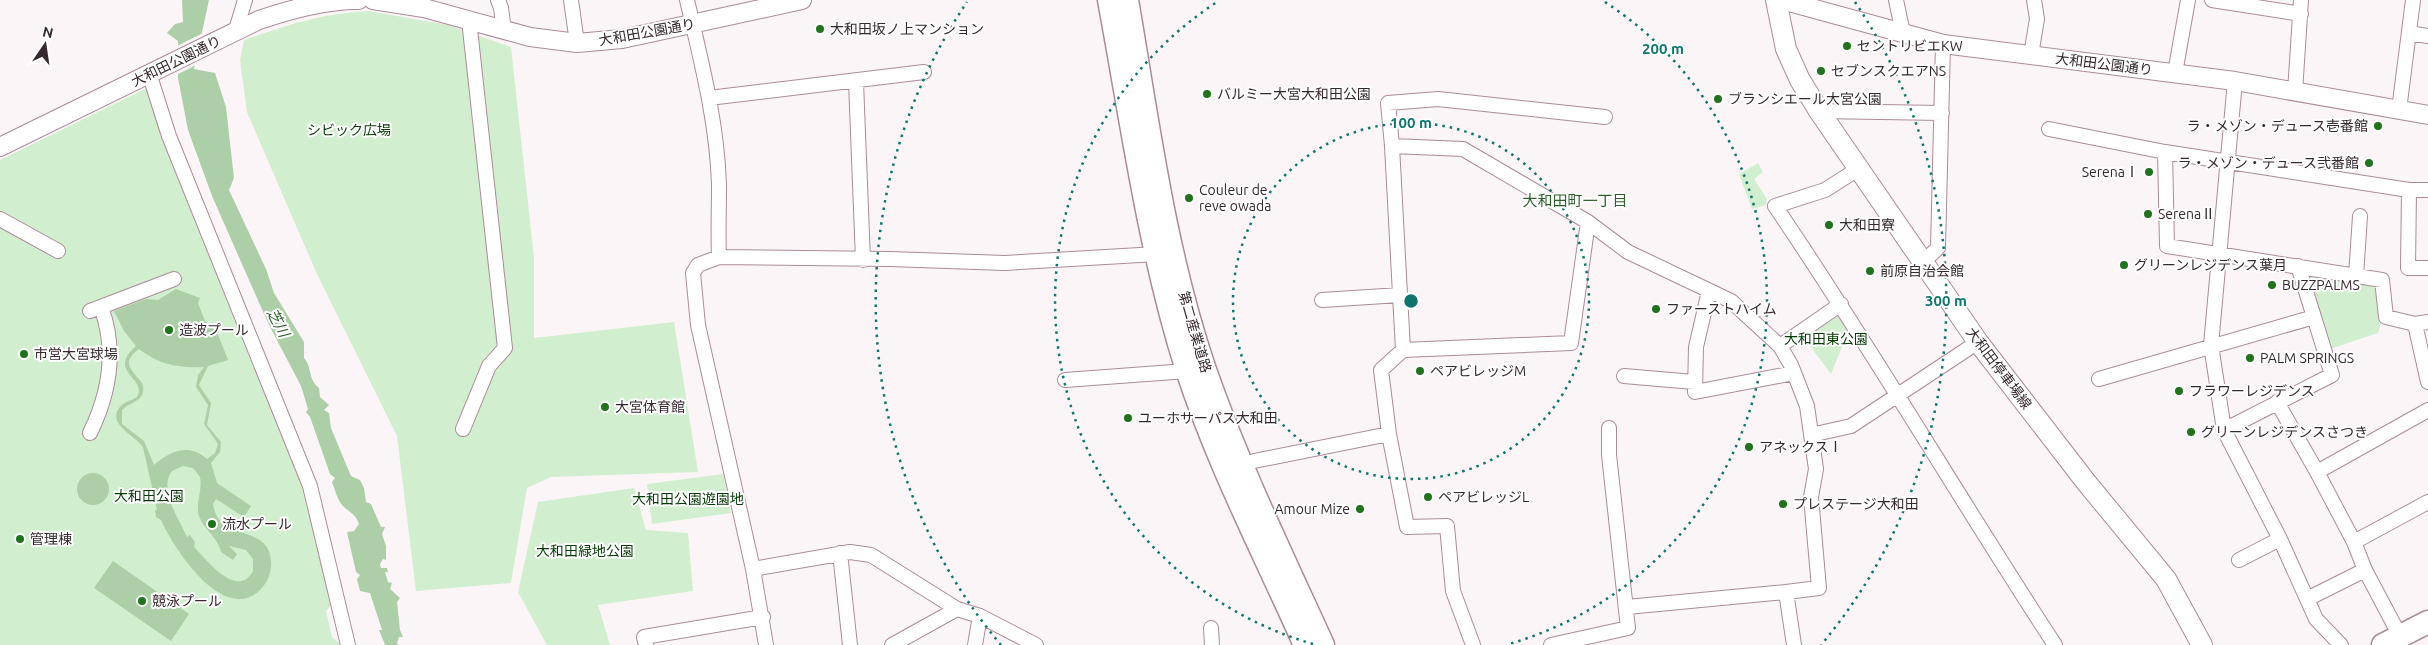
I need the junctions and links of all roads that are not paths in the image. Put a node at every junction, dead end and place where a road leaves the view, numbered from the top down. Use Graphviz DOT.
graph roads {
  1 [pos="246,0"];
  2 [pos="359,0"];
  3 [pos="374,0"];
  4 [pos="498,0"];
  5 [pos="570,0"];
  6 [pos="687,0"];
  7 [pos="802,0"];
  8 [pos="1110,0"];
  9 [pos="1127,0"];
  10 [pos="1776,0"];
  11 [pos="1782,0"];
  12 [pos="1896,0"];
  13 [pos="2034,0"];
  14 [pos="2188,0"];
  15 [pos="2212,0"];
  16 [pos="2301,0"];
  17 [pos="2413,0"];
  18 [pos="404,2"];
  19 [pos="768,4"];
  20 [pos="2301,14"];
  21 [pos="469,20"];
  22 [pos="692,25"];
  23 [pos="504,31"];
  24 [pos="1903,33"];
  25 [pos="2409,33"];
  26 [pos="230,34"];
  27 [pos="2428,36"];
  28 [pos="577,43"];
  29 [pos="1943,44"];
  30 [pos="2031,55"];
  31 [pos="153,71"];
  32 [pos="924,72"];
  33 [pos="2174,73"];
  34 [pos="2235,81"];
  35 [pos="856,82"];
  36 [pos="2295,92"];
  37 [pos="709,98"];
  38 [pos="2399,110"];
  39 [pos="1819,111"];
  40 [pos="1942,113"];
  41 [pos="2428,115"];
  42 [pos="1605,117"];
  43 [pos="2049,129"];
  44 [pos="1392,146"];
  45 [pos="0,147"];
  46 [pos="2165,152"];
  47 [pos="2228,161"];
  48 [pos="1858,169"];
  49 [pos="2409,190"];
  50 [pos="2428,190"];
  51 [pos="2360,216"];
  52 [pos="0,219"];
  53 [pos="1588,222"];
  54 [pos="58,251"];
  55 [pos="2220,253"];
  56 [pos="1158,254"];
  57 [pos="719,257"];
  58 [pos="863,260"];
  59 [pos="1923,262"];
  60 [pos="2298,266"];
  61 [pos="2428,268"];
  62 [pos="2356,276"];
  63 [pos="174,279"];
  64 [pos="1709,291"];
  65 [pos="1400,295"];
  66 [pos="1322,300"];
  67 [pos="1841,304"];
  68 [pos="2314,317"];
  69 [pos="2422,323"];
  70 [pos="1978,342"];
  71 [pos="1780,346"];
  72 [pos="2211,346"];
  73 [pos="1403,350"];
  74 [pos="2426,359"];
  75 [pos="1187,370"];
  76 [pos="1794,373"];
  77 [pos="1624,376"];
  78 [pos="2099,379"];
  79 [pos="1065,380"];
  80 [pos="1694,382"];
  81 [pos="2428,382"];
  82 [pos="1897,396"];
  83 [pos="2276,402"];
  84 [pos="2428,410"];
  85 [pos="1609,428"];
  86 [pos="463,429"];
  87 [pos="2224,430"];
  88 [pos="90,433"];
  89 [pos="1390,434"];
  90 [pos="1811,435"];
  91 [pos="1234,468"];
  92 [pos="2318,472"];
  93 [pos="2428,502"];
  94 [pos="2280,539"];
  95 [pos="2354,542"];
  96 [pos="840,554"];
  97 [pos="2239,560"];
  98 [pos="753,569"];
  99 [pos="2365,570"];
  100 [pos="1786,592"];
  101 [pos="2307,599"];
  102 [pos="1627,607"];
  103 [pos="957,609"];
  104 [pos="980,616"];
  105 [pos="762,618"];
  106 [pos="2428,622"];
  107 [pos="1211,628"];
  108 [pos="913,639"];
  109 [pos="2391,641"];
  110 [pos="348,645"];
  111 [pos="646,645"];
  112 [pos="766,645"];
  113 [pos="850,645"];
  114 [pos="892,645"];
  115 [pos="975,645"];
  116 [pos="1036,645"];
  117 [pos="1212,645"];
  118 [pos="1306,645"];
  119 [pos="1323,645"];
  120 [pos="1472,645"];
  121 [pos="1551,645"];
  122 [pos="1794,645"];
  123 [pos="2055,645"];
  124 [pos="2202,645"];
  125 [pos="2341,645"];
  1 -- 26 [label="street"];
  2 -- 26 [label="street, 大和田公園通り"];
  3 -- 18 [label="street, 大和田公園通り"];
  4 -- 23 [label="street"];
  5 -- 28 [label="street"];
  6 -- 22 [label="street"];
  7 -- 19 [label="street, 大和田公園通り"];
  8 -- 56 [label="main road, 第二産業道路"];
  9 -- 91 [label="main road, 第二産業道路"];
  10 -- 39 [label="main road, 大和田停車場線"];
  11 -- 24 [label="street, 大和田公園通り"];
  12 -- 24 [label="street"];
  13 -- 30 [label="street"];
  14 -- 33 [label="street"];
  15 -- 20 [label="street"];
  16 -- 20 [label="street"];
  17 -- 25 [label="street"];
  18 -- 21 [label="street, 大和田公園通り"];
  19 -- 22 [label="street, 大和田公園通り"];
  20 -- 36 [label="street"];
  21 -- 23 [label="street, 大和田公園通り"];
  21 -- 86 [label="street"];
  22 -- 28 [label="street, 大和田公園通り"];
  22 -- 37 [label="street"];
  23 -- 28 [label="street, 大和田公園通り"];
  24 -- 29 [label="street, 大和田公園通り"];
  25 -- 27 [label="street"];
  25 -- 38 [label="street"];
  26 -- 31 [label="street, 大和田公園通り"];
  29 -- 30 [label="street, 大和田公園通り"];
  29 -- 40 [label="street"];
  30 -- 33 [label="street, 大和田公園通り"];
  31 -- 45 [label="street, 大和田公園通り"];
  31 -- 110 [label="street"];
  32 -- 35 [label="street"];
  33 -- 34 [label="street, 大和田公園通り"];
  34 -- 36 [label="street, 大和田公園通り"];
  34 -- 47 [label="street"];
  35 -- 37 [label="street"];
  35 -- 58 [label="street"];
  36 -- 38 [label="street, 大和田公園通り"];
  37 -- 57 [label="street"];
  38 -- 41 [label="street, 大和田公園通り"];
  39 -- 40 [label="street"];
  39 -- 48 [label="main road, 大和田停車場線"];
  40 -- 59 [label="street"];
  42 -- 44 [label="street"];
  43 -- 46 [label="street"];
  44 -- 53 [label="street"];
  44 -- 65 [label="street"];
  46 -- 47 [label="street"];
  46 -- 55 [label="street"];
  47 -- 49 [label="street"];
  47 -- 55 [label="street"];
  48 -- 59 [label="main road, 大和田停車場線"];
  48 -- 67 [label="street"];
  49 -- 50 [label="street"];
  49 -- 61 [label="street"];
  51 -- 62 [label="street"];
  52 -- 54 [label="street"];
  53 -- 64 [label="street"];
  53 -- 73 [label="street"];
  55 -- 60 [label="street"];
  55 -- 72 [label="street"];
  56 -- 58 [label="street"];
  56 -- 75 [label="main road, 第二産業道路"];
  57 -- 58 [label="street"];
  57 -- 98 [label="street"];
  59 -- 70 [label="main road, 大和田停車場線"];
  60 -- 62 [label="street"];
  60 -- 68 [label="street"];
  62 -- 69 [label="street"];
  63 -- 88 [label="street"];
  64 -- 71 [label="street"];
  64 -- 80 [label="street"];
  65 -- 66 [label="street"];
  65 -- 73 [label="street"];
  67 -- 71 [label="street"];
  67 -- 82 [label="street"];
  68 -- 72 [label="street"];
  68 -- 83 [label="street"];
  69 -- 74 [label="street"];
  70 -- 82 [label="street"];
  70 -- 124 [label="main road, 大和田停車場線"];
  71 -- 76 [label="street"];
  72 -- 78 [label="street"];
  72 -- 87 [label="street"];
  73 -- 89 [label="street"];
  74 -- 81 [label="street"];
  75 -- 79 [label="street"];
  75 -- 91 [label="main road, 第二産業道路"];
  76 -- 80 [label="street"];
  76 -- 90 [label="street"];
  77 -- 80 [label="street"];
  82 -- 90 [label="street"];
  82 -- 123 [label="street"];
  83 -- 87 [label="street"];
  83 -- 92 [label="street"];
  84 -- 92 [label="street"];
  85 -- 102 [label="street"];
  87 -- 94 [label="street"];
  89 -- 91 [label="street"];
  89 -- 120 [label="street"];
  90 -- 100 [label="street"];
  91 -- 118 [label="main road, 第二産業道路"];
  91 -- 119 [label="main road, 第二産業道路"];
  92 -- 95 [label="street"];
  93 -- 95 [label="street"];
  94 -- 97 [label="street"];
  94 -- 101 [label="street"];
  95 -- 99 [label="street"];
  96 -- 98 [label="street"];
  96 -- 103 [label="street"];
  96 -- 113 [label="street"];
  98 -- 105 [label="street"];
  99 -- 101 [label="street"];
  99 -- 109 [label="street"];
  100 -- 102 [label="street"];
  100 -- 122 [label="street"];
  101 -- 125 [label="street"];
  102 -- 121 [label="street"];
  103 -- 104 [label="street"];
  103 -- 108 [label="street"];
  104 -- 115 [label="street"];
  104 -- 116 [label="street"];
  105 -- 111 [label="street"];
  105 -- 112 [label="street"];
  106 -- 109 [label="main road"];
  107 -- 117 [label="street"];
  108 -- 114 [label="street"];
}
